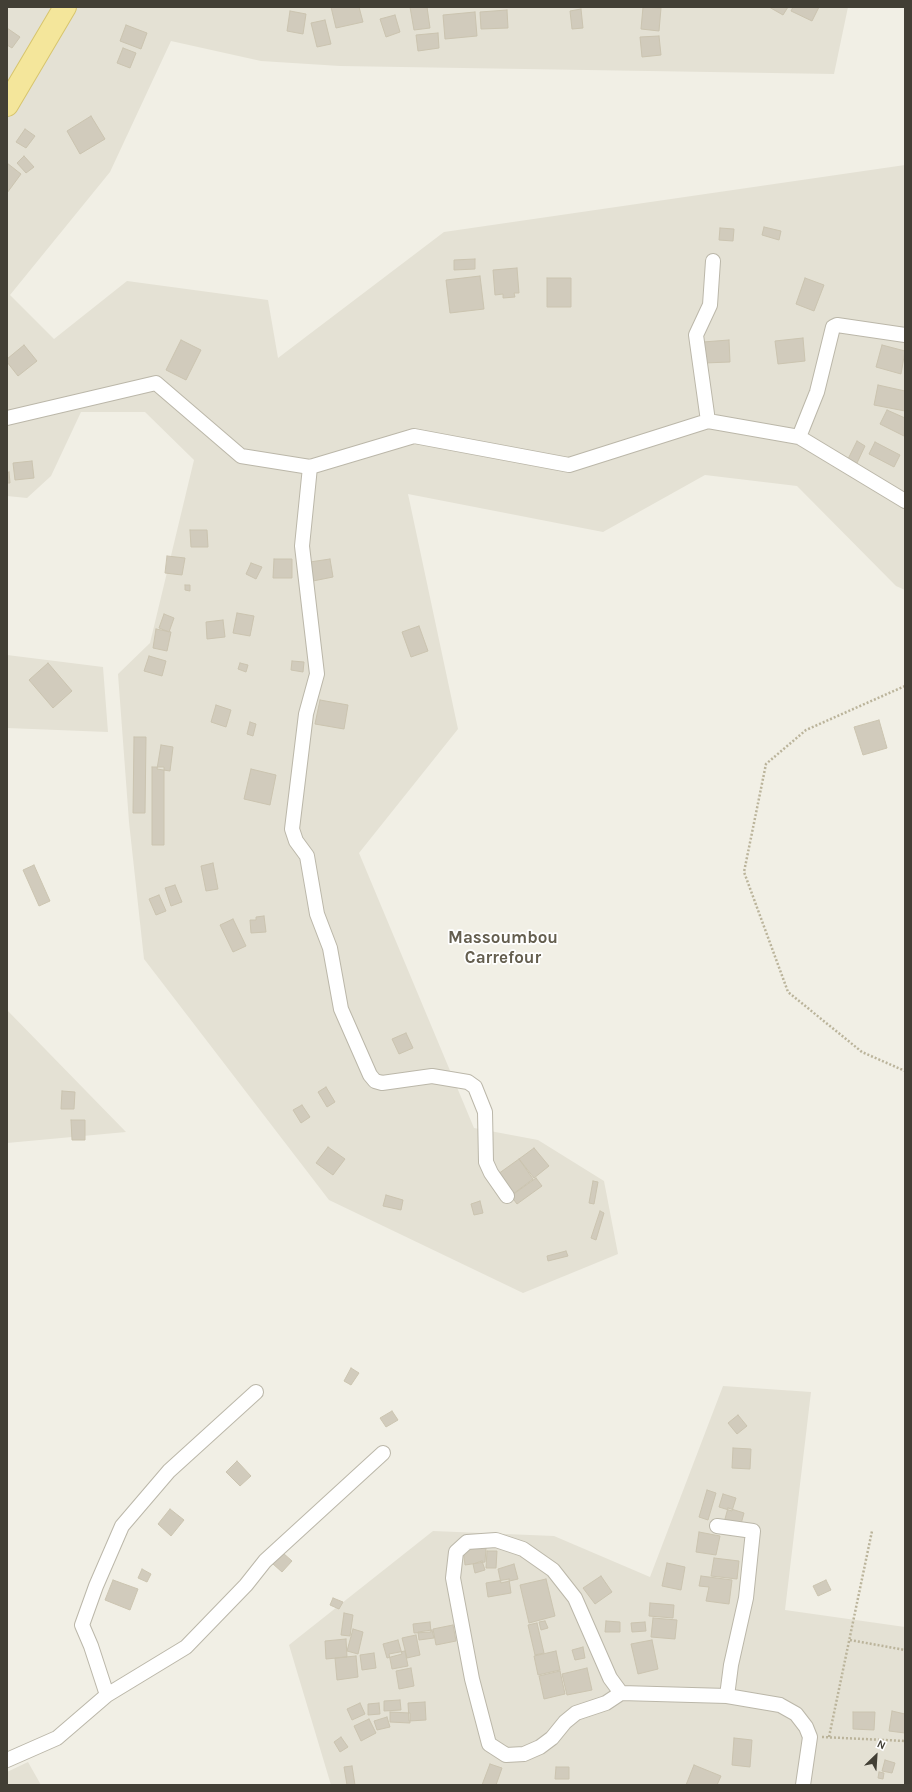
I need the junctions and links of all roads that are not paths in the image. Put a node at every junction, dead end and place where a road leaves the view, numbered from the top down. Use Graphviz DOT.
graph roads {
  1 [pos="66,7"];
  2 [pos="7,105"];
  3 [pos="713,261"];
  4 [pos="905,335"];
  5 [pos="7,418"];
  6 [pos="708,421"];
  7 [pos="799,437"];
  8 [pos="310,467"];
  9 [pos="905,501"];
  10 [pos="507,1196"];
  11 [pos="256,1392"];
  12 [pos="383,1453"];
  13 [pos="717,1526"];
  14 [pos="621,1693"];
  15 [pos="107,1695"];
  16 [pos="726,1696"];
  17 [pos="7,1760"];
  18 [pos="803,1785"];
  1 -- 2 [label="main road"];
  3 -- 6 [label="street"];
  4 -- 7 [label="street"];
  5 -- 8 [label="street"];
  6 -- 7 [label="street"];
  6 -- 8 [label="street"];
  7 -- 9 [label="street"];
  8 -- 10 [label="street"];
  11 -- 15 [label="street"];
  12 -- 15 [label="street"];
  13 -- 16 [label="street"];
  14 -- 14 [label="street"];
  14 -- 16 [label="street"];
  15 -- 17 [label="street"];
  16 -- 18 [label="street"];
}
